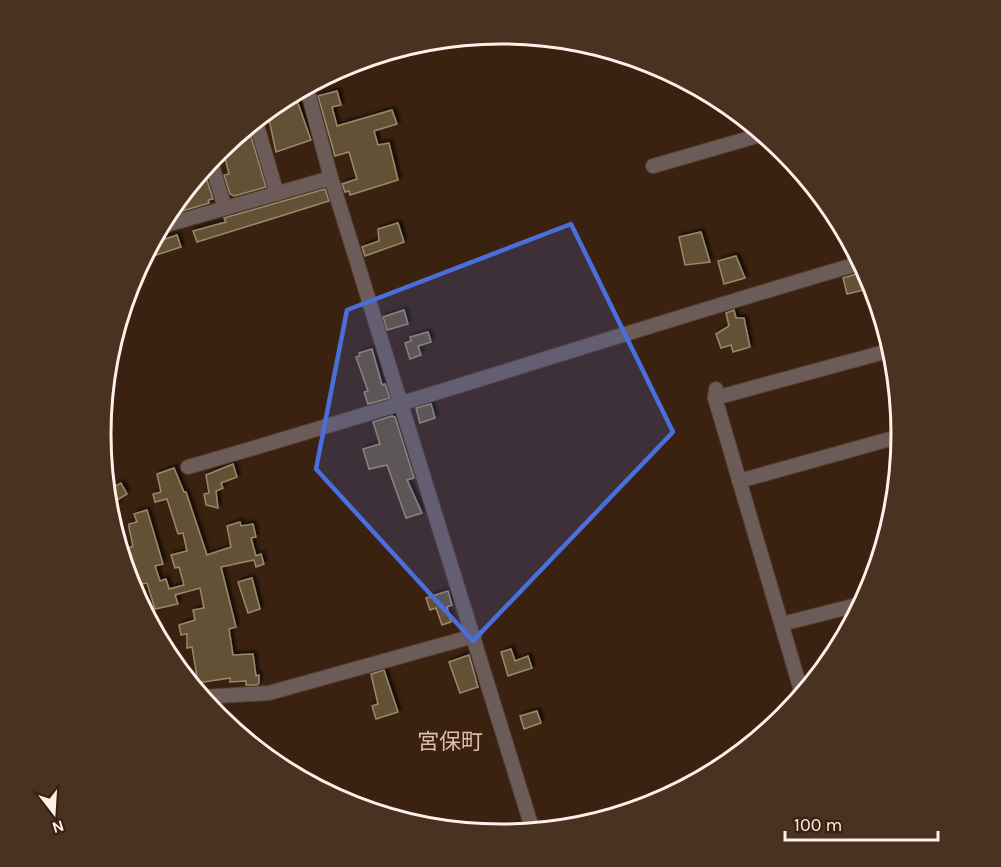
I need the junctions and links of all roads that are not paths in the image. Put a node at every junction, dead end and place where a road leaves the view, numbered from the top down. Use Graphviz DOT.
graph roads {
  1 [pos="308,94"];
  2 [pos="258,128"];
  3 [pos="754,137"];
  4 [pos="653,166"];
  5 [pos="213,170"];
  6 [pos="331,178"];
  7 [pos="277,194"];
  8 [pos="225,208"];
  9 [pos="175,219"];
  10 [pos="852,266"];
  11 [pos="882,352"];
  12 [pos="400,405"];
  13 [pos="891,439"];
  14 [pos="188,467"];
  15 [pos="739,481"];
  16 [pos="850,607"];
  17 [pos="782,624"];
  18 [pos="474,636"];
  19 [pos="799,684"];
  20 [pos="212,696"];
  21 [pos="530,822"];
  1 -- 6 [label="street"];
  2 -- 7 [label="street"];
  3 -- 4 [label="street"];
  5 -- 8 [label="street"];
  6 -- 7 [label="street"];
  6 -- 12 [label="street"];
  7 -- 8 [label="street"];
  8 -- 9 [label="street"];
  10 -- 12 [label="street"];
  11 -- 15 [label="street"];
  12 -- 14 [label="street"];
  12 -- 18 [label="street"];
  13 -- 15 [label="street"];
  15 -- 17 [label="street"];
  16 -- 17 [label="street"];
  17 -- 19 [label="street"];
  18 -- 20 [label="street"];
  18 -- 21 [label="street"];
}
